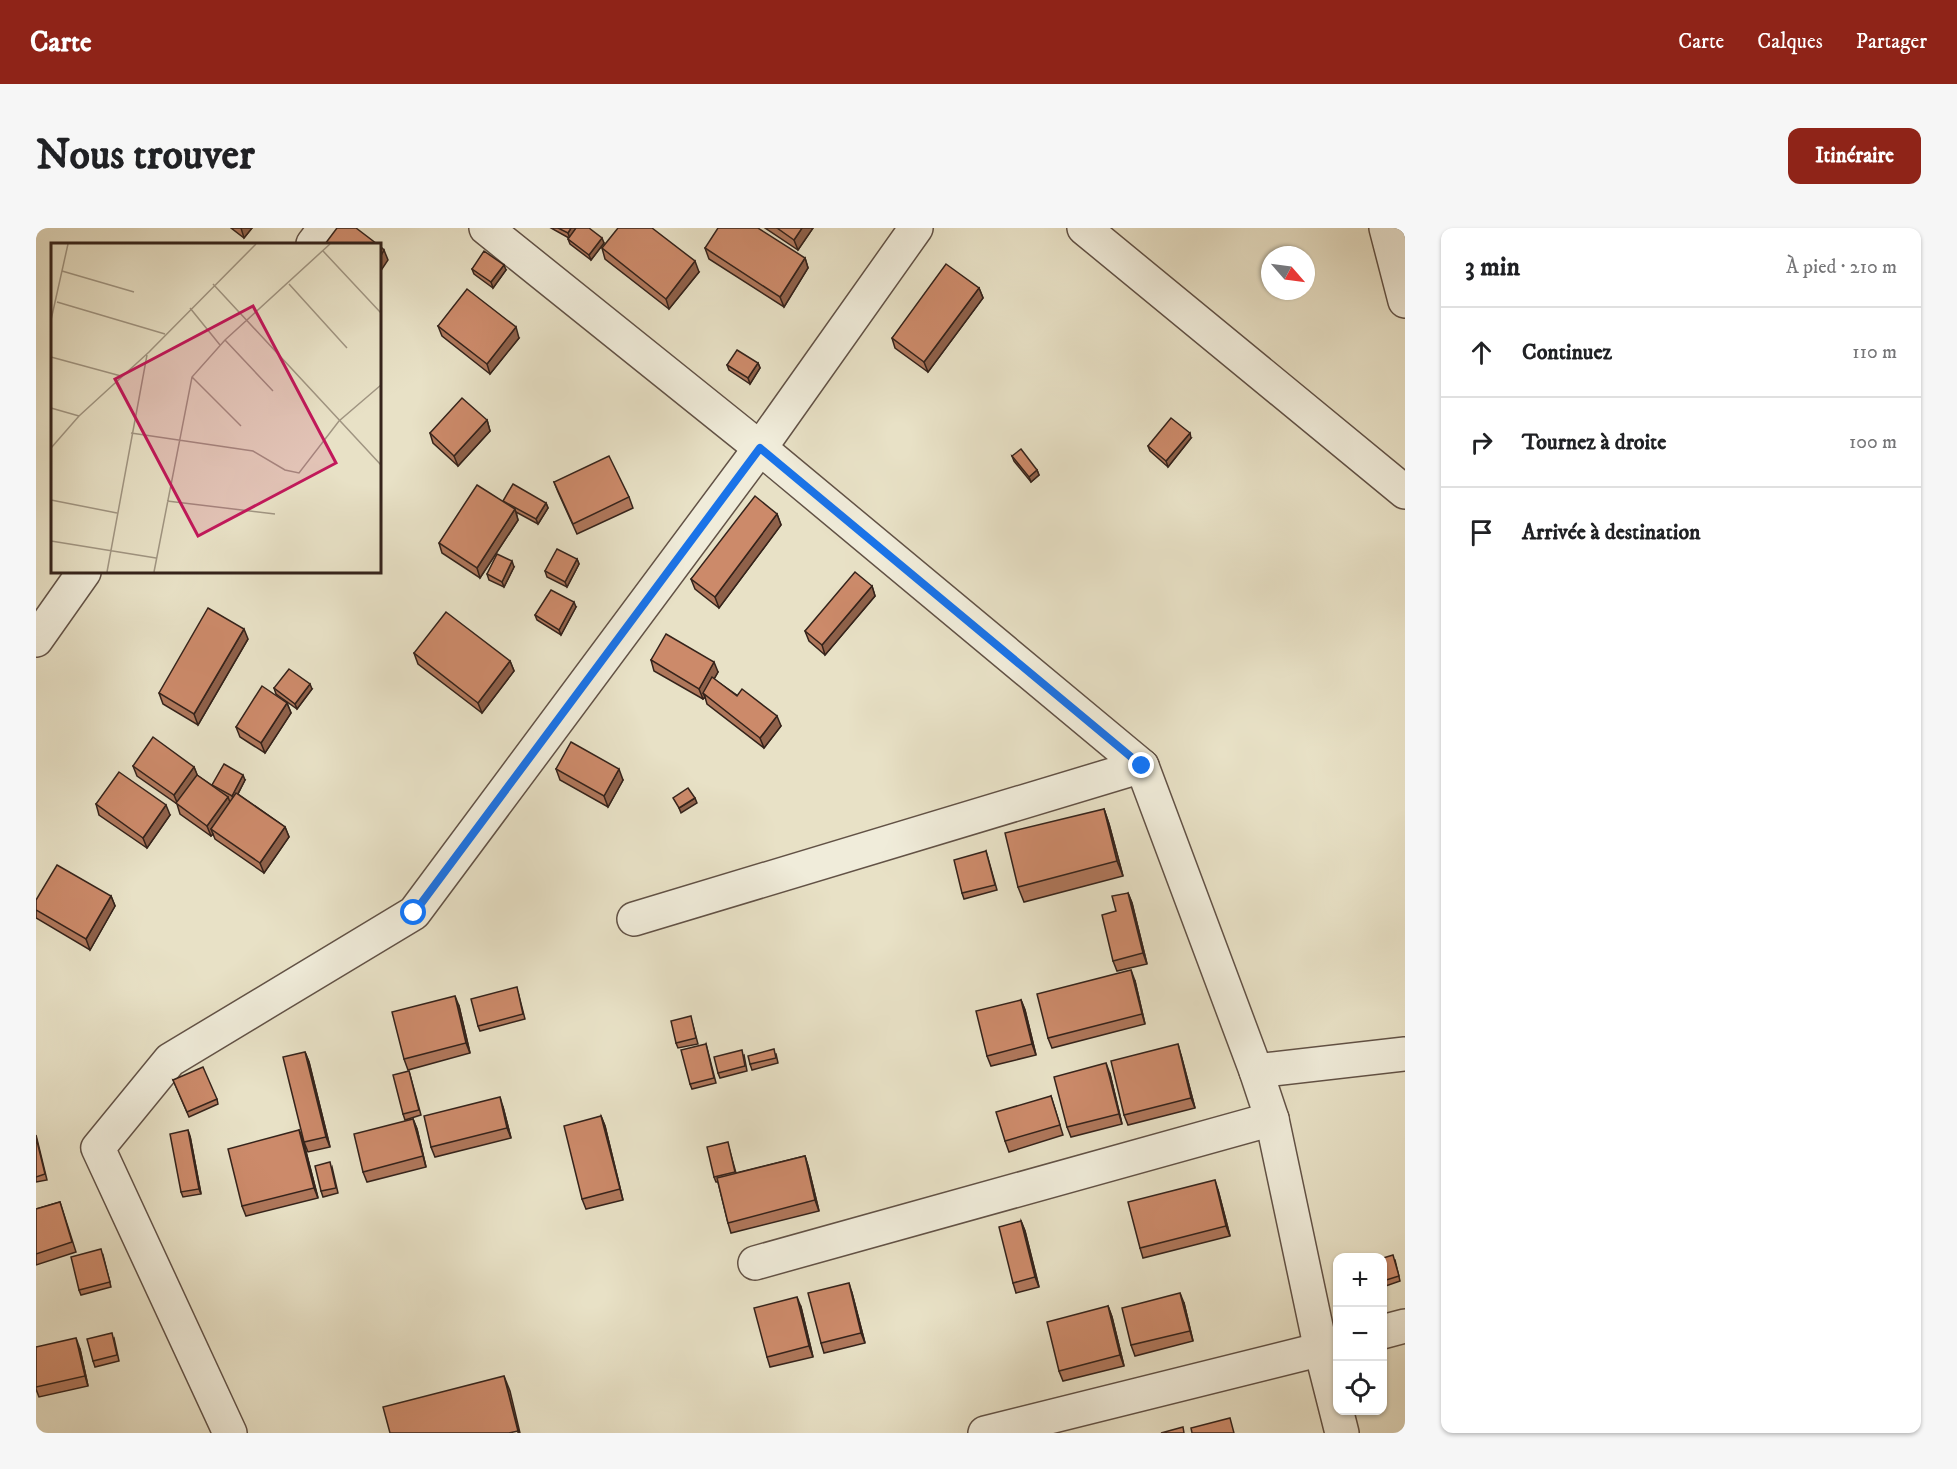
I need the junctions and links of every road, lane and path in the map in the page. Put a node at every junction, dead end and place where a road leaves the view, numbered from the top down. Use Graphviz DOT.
graph roads {
  1 [pos="325,228"];
  2 [pos="486,228"];
  3 [pos="916,228"];
  4 [pos="1084,228"];
  5 [pos="1386,228"];
  6 [pos="315,243"];
  7 [pos="1404,289"];
  8 [pos="760,448"];
  9 [pos="1405,492"];
  10 [pos="83,573"];
  11 [pos="36,640"];
  12 [pos="1142,766"];
  13 [pos="634,919"];
  14 [pos="1405,1054"];
  15 [pos="1256,1071"];
  16 [pos="1272,1119"];
  17 [pos="755,1263"];
  18 [pos="1405,1326"];
  19 [pos="1387,1331"];
  20 [pos="1329,1347"];
  21 [pos="230,1433"];
  22 [pos="985,1433"];
  23 [pos="1342,1433"];
  1 -- 6 [label="street"];
  2 -- 8 [label="street"];
  3 -- 8 [label="street"];
  4 -- 9 [label="street"];
  5 -- 7 [label="street"];
  8 -- 12 [label="street"];
  8 -- 21 [label="street"];
  10 -- 11 [label="street"];
  12 -- 13 [label="street"];
  12 -- 15 [label="street"];
  14 -- 15 [label="street"];
  15 -- 16 [label="street"];
  16 -- 17 [label="street"];
  16 -- 20 [label="street"];
  18 -- 19 [label="street"];
  20 -- 22 [label="street"];
  20 -- 23 [label="street"];
}
